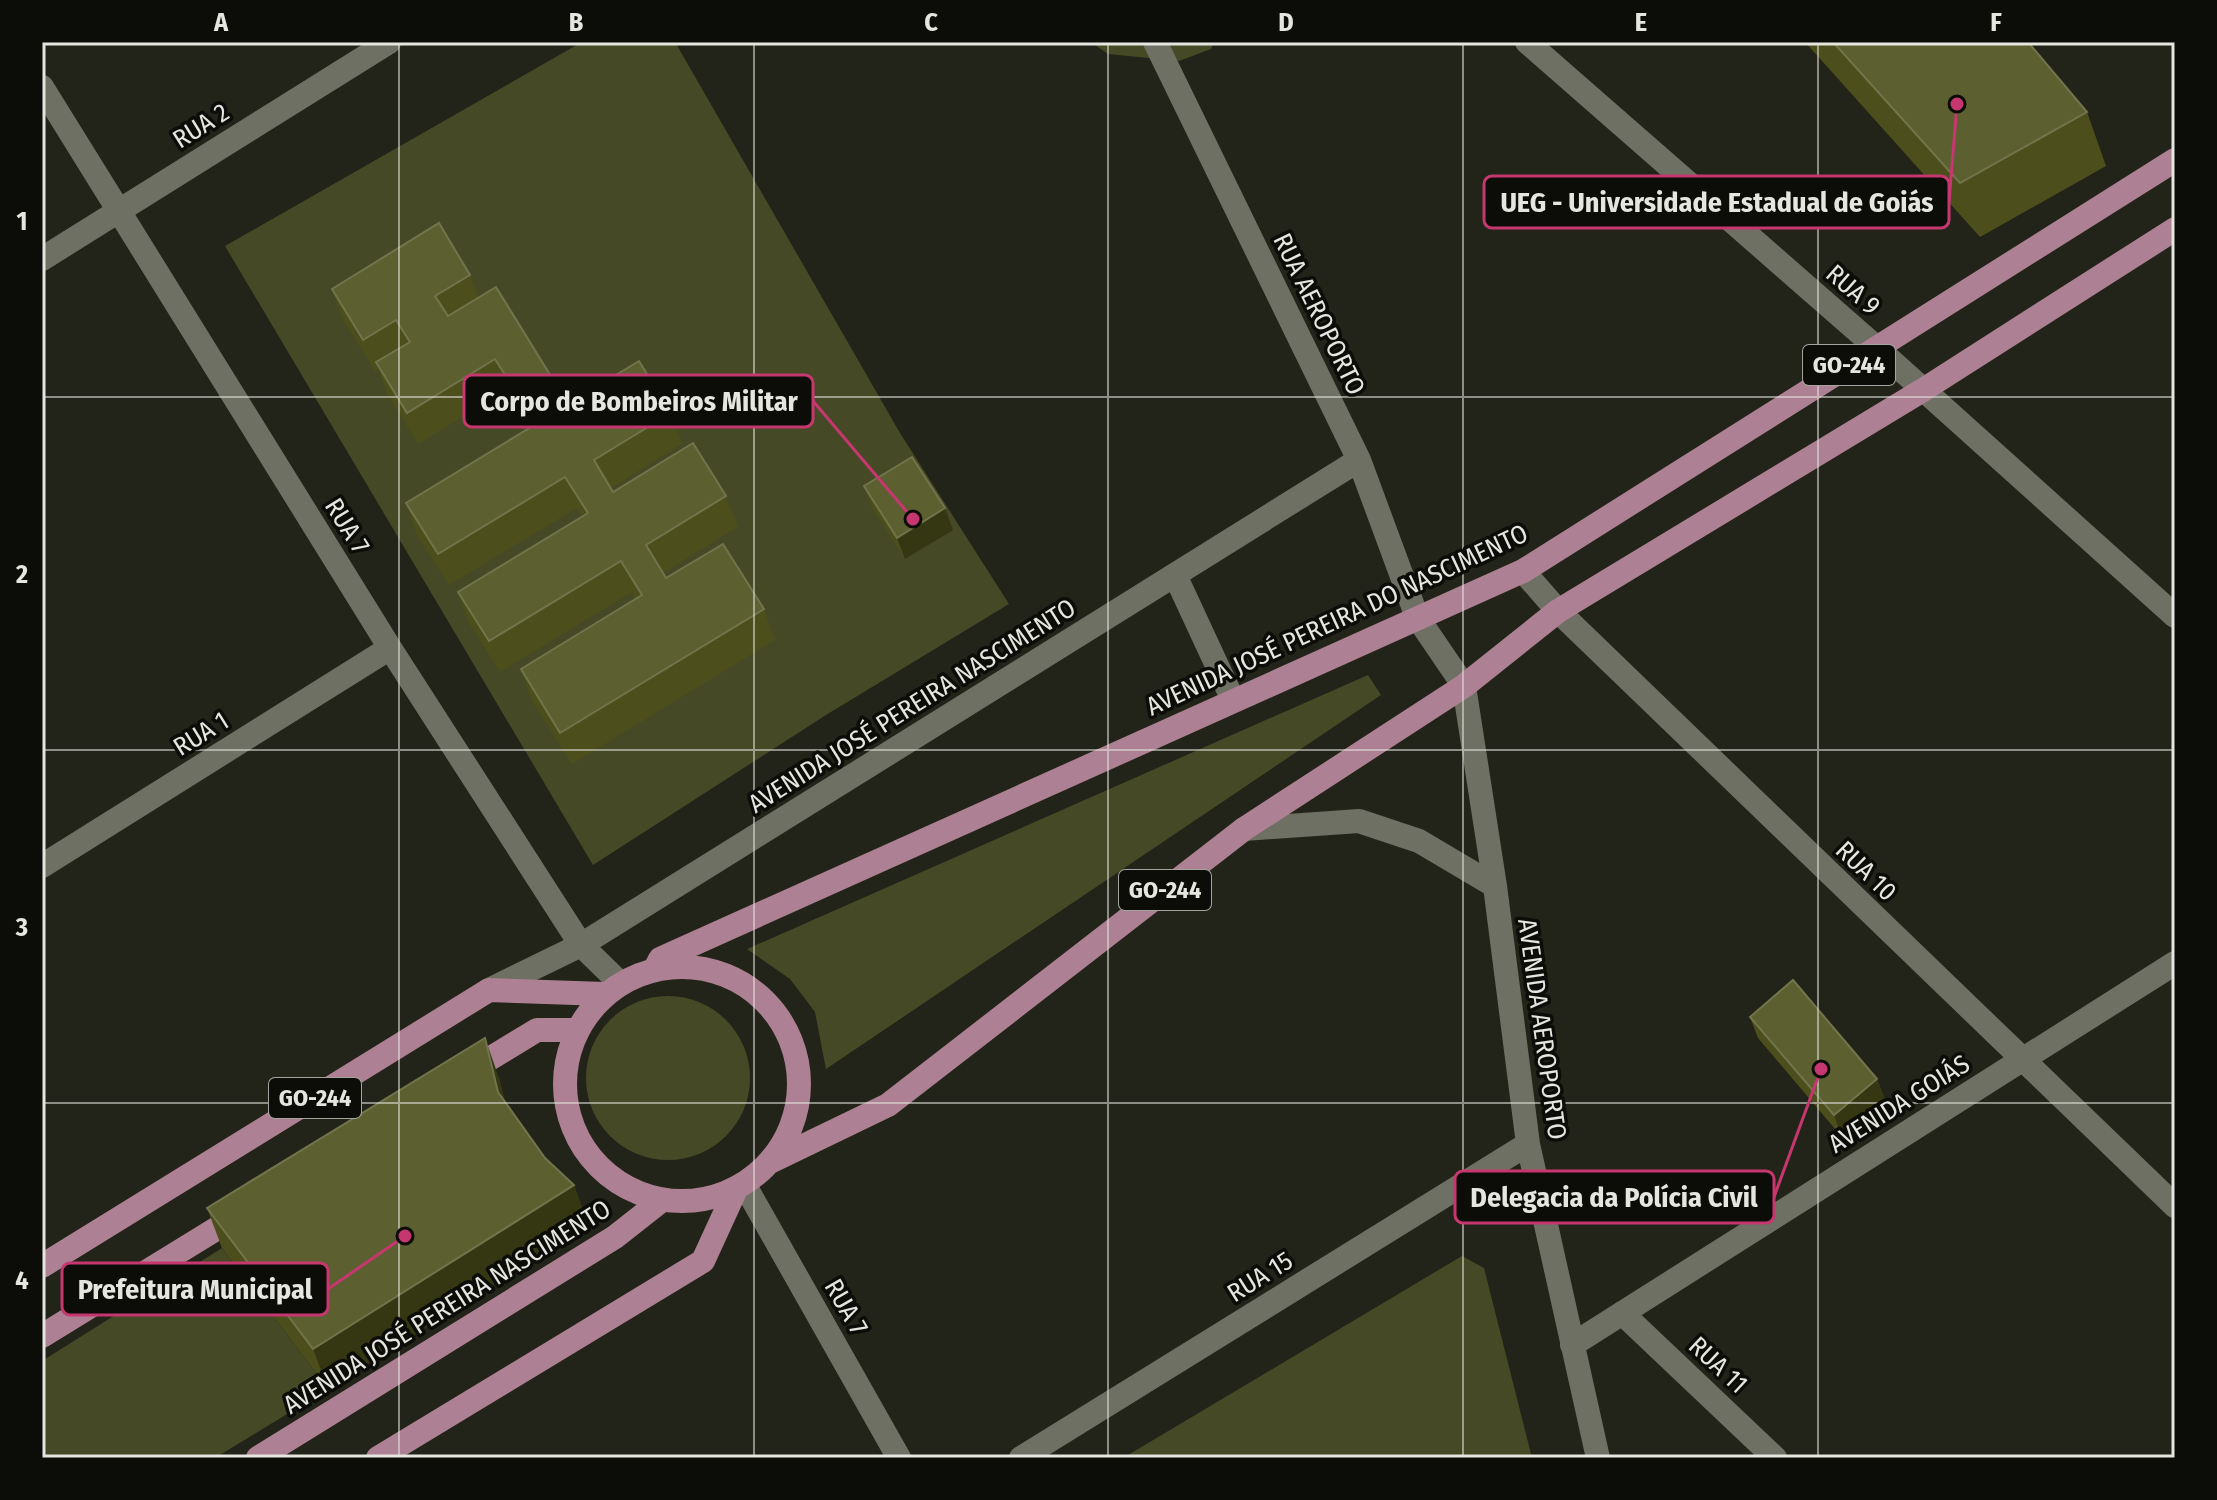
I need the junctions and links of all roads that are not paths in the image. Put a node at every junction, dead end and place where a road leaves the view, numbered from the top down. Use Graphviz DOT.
graph roads {
  1 [pos="389,42"];
  2 [pos="1155,42"];
  3 [pos="1527,42"];
  4 [pos="42,87"];
  5 [pos="2175,160"];
  6 [pos="119,210"];
  7 [pos="2175,229"];
  8 [pos="42,259"];
  9 [pos="1877,348"];
  10 [pos="1923,390"];
  11 [pos="1359,460"];
  12 [pos="1523,571"];
  13 [pos="1175,575"];
  14 [pos="1558,611"];
  15 [pos="2175,616"];
  16 [pos="1417,617"];
  17 [pos="390,648"];
  18 [pos="1464,686"];
  19 [pos="1233,700"];
  20 [pos="1244,829"];
  21 [pos="42,866"];
  22 [pos="1495,886"];
  23 [pos="581,945"];
  24 [pos="2175,963"];
  25 [pos="655,969"];
  26 [pos="613,989"];
  27 [pos="489,990"];
  28 [pos="576,1030"];
  29 [pos="2021,1060"];
  30 [pos="443,1088"];
  31 [pos="1528,1144"];
  32 [pos="770,1162"];
  33 [pos="740,1186"];
  34 [pos="662,1200"];
  35 [pos="256,1204"];
  36 [pos="2175,1206"];
  37 [pos="42,1266"];
  38 [pos="1622,1313"];
  39 [pos="42,1336"];
  40 [pos="1572,1345"];
  41 [pos="258,1458"];
  42 [pos="378,1458"];
  43 [pos="899,1458"];
  44 [pos="1021,1458"];
  45 [pos="1598,1458"];
  46 [pos="1775,1458"];
  1 -- 6 [label="street, RUA 2"];
  2 -- 11 [label="street, RUA AEROPORTO"];
  3 -- 9 [label="street, RUA 9"];
  4 -- 6 [label="street, RUA 7"];
  5 -- 9 [label="main road, AVENIDA JOSÉ PEREIRA DO NASCIMENTO / GO-244"];
  6 -- 8 [label="street, RUA 2"];
  6 -- 17 [label="street, RUA 7"];
  7 -- 10 [label="main road, AVENIDA JOSÉ PEREIRA DO NASCIMENTO / GO-244"];
  9 -- 10 [label="street, RUA 9"];
  9 -- 12 [label="main road, AVENIDA JOSÉ PEREIRA DO NASCIMENTO / GO-244"];
  10 -- 14 [label="main road, AVENIDA JOSÉ PEREIRA DO NASCIMENTO / GO-244"];
  10 -- 15 [label="street, RUA 9"];
  11 -- 13 [label="street, AVENIDA JOSÉ PEREIRA NASCIMENTO"];
  11 -- 16 [label="street, RUA AEROPORTO"];
  12 -- 14 [label="street, RUA 10"];
  12 -- 16 [label="main road, AVENIDA JOSÉ PEREIRA DO NASCIMENTO / GO-244"];
  13 -- 19 [label="street"];
  13 -- 23 [label="street, AVENIDA JOSÉ PEREIRA NASCIMENTO"];
  14 -- 18 [label="main road, AVENIDA JOSÉ PEREIRA DO NASCIMENTO / GO-244"];
  14 -- 29 [label="street, RUA 10"];
  16 -- 18 [label="street, AVENIDA AEROPORTO"];
  16 -- 19 [label="main road, AVENIDA JOSÉ PEREIRA DO NASCIMENTO / GO-244"];
  17 -- 21 [label="street, RUA 1"];
  17 -- 23 [label="street, RUA 7"];
  18 -- 20 [label="main road, AVENIDA JOSÉ PEREIRA DO NASCIMENTO / GO-244"];
  18 -- 22 [label="street, AVENIDA AEROPORTO"];
  19 -- 25 [label="main road, AVENIDA JOSÉ PEREIRA DO NASCIMENTO / GO-244"];
  20 -- 22 [label="street"];
  20 -- 32 [label="main road, AVENIDA JOSÉ PEREIRA DO NASCIMENTO / GO-244"];
  22 -- 31 [label="street, AVENIDA AEROPORTO"];
  23 -- 26 [label="street, RUA 7"];
  23 -- 27 [label="street, AVENIDA JOSÉ PEREIRA NASCIMENTO"];
  24 -- 29 [label="street, AVENIDA GOIÁS"];
  25 -- 26 [label="main road, AVENIDA JOSÉ PEREIRA DO NASCIMENTO / GO-244"];
  25 -- 32 [label="main road, AVENIDA JOSÉ PEREIRA DO NASCIMENTO / GO-244"];
  26 -- 27 [label="main road, GO-244"];
  26 -- 28 [label="main road, AVENIDA JOSÉ PEREIRA DO NASCIMENTO / GO-244"];
  27 -- 37 [label="main road, AVENIDA JOSÉ PEREIRA NASCIMENTO / GO-244"];
  28 -- 30 [label="main road"];
  28 -- 34 [label="main road, AVENIDA JOSÉ PEREIRA DO NASCIMENTO / GO-244"];
  29 -- 36 [label="street, RUA 10"];
  29 -- 38 [label="street, AVENIDA GOIÁS"];
  31 -- 40 [label="street, AVENIDA AEROPORTO"];
  31 -- 44 [label="street, RUA 15"];
  32 -- 33 [label="main road, AVENIDA JOSÉ PEREIRA DO NASCIMENTO / GO-244"];
  33 -- 34 [label="main road, AVENIDA JOSÉ PEREIRA DO NASCIMENTO / GO-244"];
  33 -- 42 [label="main road, GO-244"];
  33 -- 43 [label="street, RUA 7"];
  34 -- 41 [label="main road, AVENIDA JOSÉ PEREIRA NASCIMENTO"];
  35 -- 39 [label="main road"];
  38 -- 40 [label="street, AVENIDA GOIÁS"];
  38 -- 46 [label="street, RUA 11"];
  40 -- 45 [label="street, AVENIDA AEROPORTO"];
}
